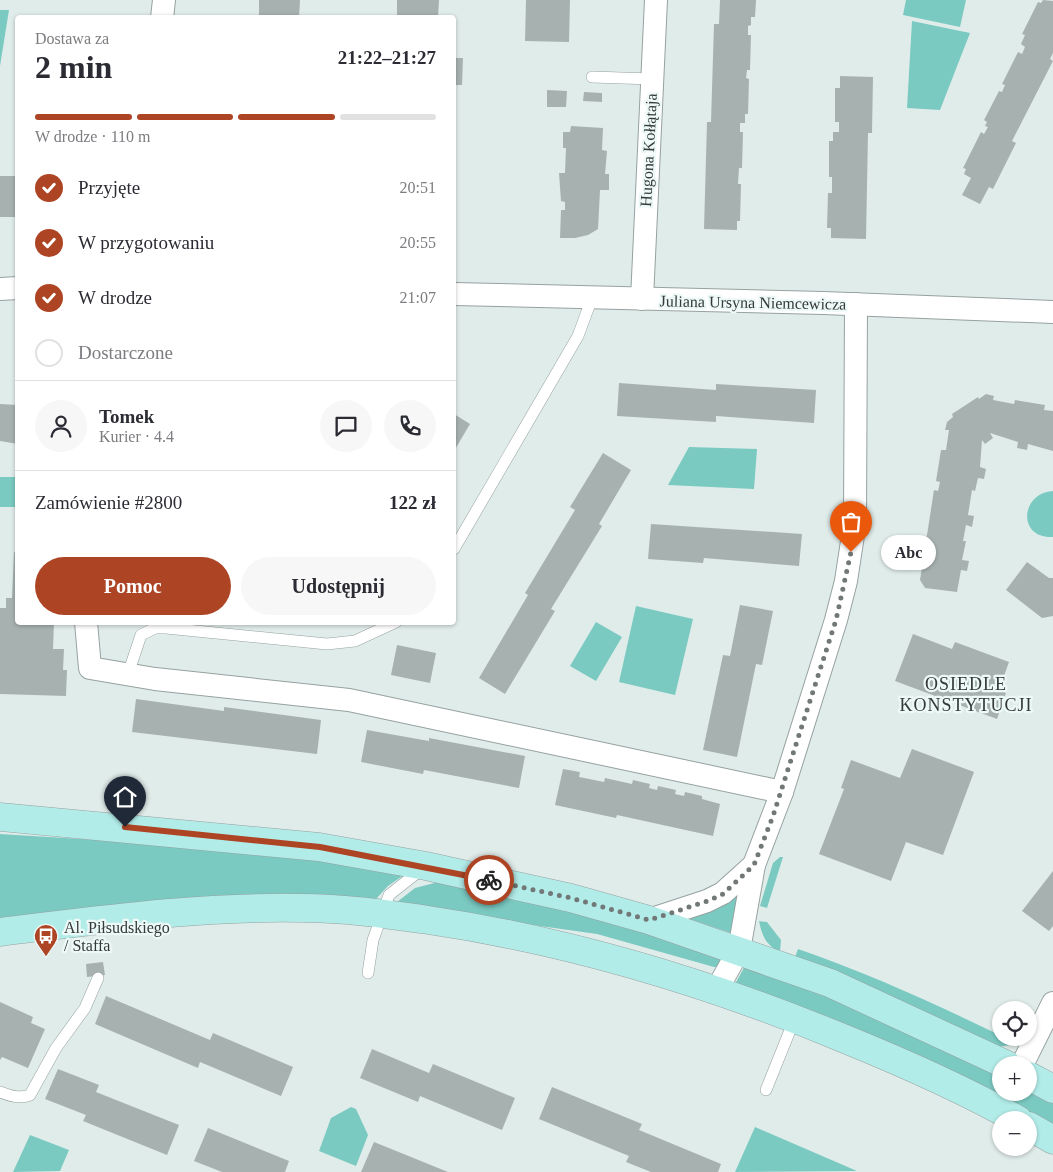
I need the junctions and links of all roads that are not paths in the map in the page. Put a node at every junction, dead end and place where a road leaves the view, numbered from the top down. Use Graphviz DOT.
graph roads {
  1 [pos="164,0"];
  2 [pos="656,0"];
  3 [pos="162,15"];
  4 [pos="592,77"];
  5 [pos="652,78"];
  6 [pos="15,288"];
  7 [pos="0,289"];
  8 [pos="456,294"];
  9 [pos="592,298"];
  10 [pos="642,300"];
  11 [pos="856,304"];
  12 [pos="1053,312"];
  13 [pos="456,545"];
  14 [pos="86,625"];
  15 [pos="390,625"];
  16 [pos="128,674"];
  17 [pos="782,792"];
  18 [pos="0,817"];
  19 [pos="754,865"];
  20 [pos="426,866"];
  21 [pos="381,914"];
  22 [pos="649,920"];
  23 [pos="0,932"];
  24 [pos="739,950"];
  25 [pos="368,972"];
  26 [pos="98,978"];
  27 [pos="716,991"];
  28 [pos="1053,1004"];
  29 [pos="795,1018"];
  30 [pos="1027,1056"];
  31 [pos="992,1058"];
  32 [pos="1037,1081"];
  33 [pos="766,1090"];
  34 [pos="1053,1090"];
  35 [pos="0,1092"];
  36 [pos="1000,1111"];
  37 [pos="1037,1131"];
  38 [pos="1053,1140"];
  1 -- 3 [label="street"];
  2 -- 5 [label="street, Hugona Kołłątaja"];
  4 -- 5 [label="lane"];
  5 -- 10 [label="street, Hugona Kołłątaja"];
  6 -- 7 [label="street"];
  8 -- 9 [label="street, Juliana Ursyna Niemcewicza"];
  9 -- 10 [label="street, Juliana Ursyna Niemcewicza"];
  9 -- 13 [label="lane"];
  10 -- 11 [label="street, Juliana Ursyna Niemcewicza"];
  11 -- 12 [label="street, Juliana Ursyna Niemcewicza"];
  11 -- 17 [label="street"];
  14 -- 16 [label="street"];
  15 -- 16 [label="lane"];
  16 -- 17 [label="street"];
  17 -- 19 [label="street"];
  18 -- 20 [label="street"];
  19 -- 22 [label="street"];
  19 -- 24 [label="street"];
  20 -- 21 [label="lane"];
  20 -- 22 [label="street"];
  21 -- 23 [label="street"];
  21 -- 25 [label="lane"];
  21 -- 27 [label="street"];
  22 -- 24 [label="street"];
  24 -- 27 [label="street"];
  24 -- 31 [label="street"];
  26 -- 35 [label="lane"];
  27 -- 29 [label="street"];
  28 -- 30 [label="street"];
  29 -- 33 [label="lane"];
  29 -- 36 [label="street"];
  32 -- 34 [label="street"];
  37 -- 38 [label="street"];
}
